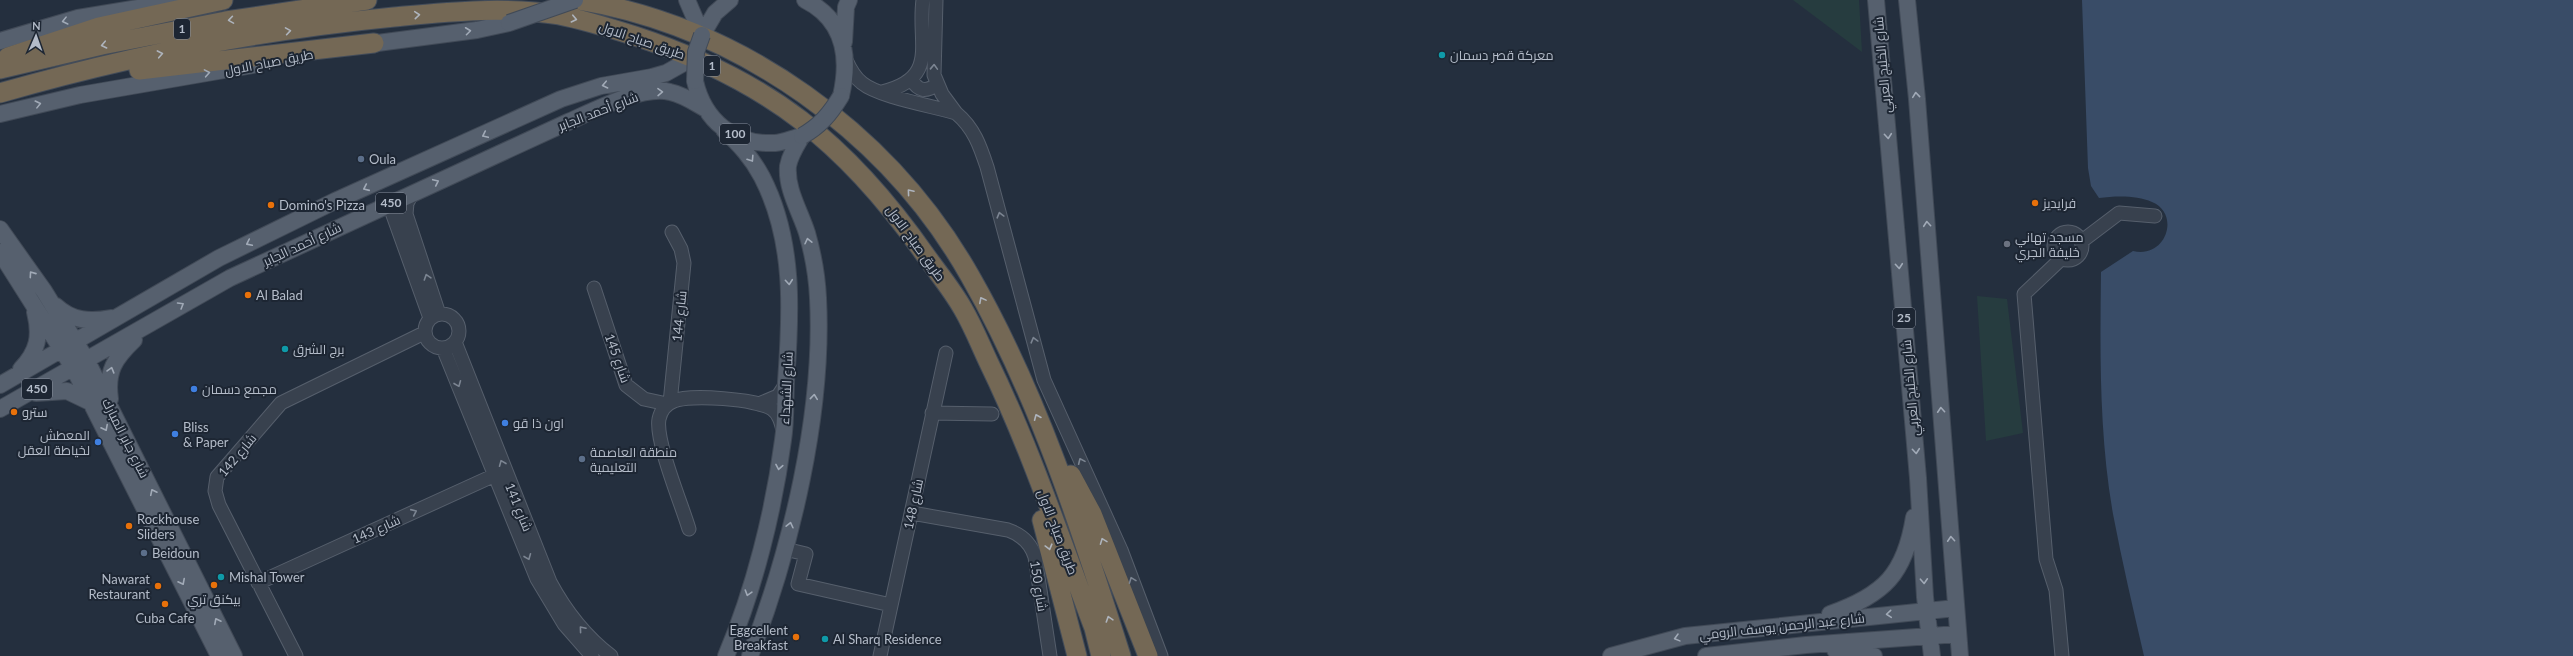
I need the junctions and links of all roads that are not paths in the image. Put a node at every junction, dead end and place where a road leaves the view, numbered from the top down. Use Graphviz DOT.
graph roads {
  1 [pos="186,0"];
  2 [pos="223,0"];
  3 [pos="367,0"];
  4 [pos="577,0"];
  5 [pos="687,0"];
  6 [pos="730,0"];
  7 [pos="805,0"];
  8 [pos="849,0"];
  9 [pos="923,0"];
  10 [pos="936,0"];
  11 [pos="1876,0"];
  12 [pos="1907,0"];
  13 [pos="165,1"];
  14 [pos="702,35"];
  15 [pos="0,41"];
  16 [pos="374,43"];
  17 [pos="844,43"];
  18 [pos="696,52"];
  19 [pos="0,60"];
  20 [pos="846,60"];
  21 [pos="0,69"];
  22 [pos="912,80"];
  23 [pos="32,84"];
  24 [pos="936,84"];
  25 [pos="882,92"];
  26 [pos="0,93"];
  27 [pos="706,110"];
  28 [pos="956,113"];
  29 [pos="0,114"];
  30 [pos="724,130"];
  31 [pos="802,136"];
  32 [pos="460,146"];
  33 [pos="412,194"];
  34 [pos="389,204"];
  35 [pos="2156,216"];
  36 [pos="0,229"];
  37 [pos="672,232"];
  38 [pos="2082,241"];
  39 [pos="0,252"];
  40 [pos="2061,259"];
  41 [pos="594,288"];
  42 [pos="156,295"];
  43 [pos="38,296"];
  44 [pos="124,314"];
  45 [pos="434,316"];
  46 [pos="159,318"];
  47 [pos="424,333"];
  48 [pos="449,345"];
  49 [pos="946,353"];
  50 [pos="75,355"];
  51 [pos="5,382"];
  52 [pos="786,384"];
  53 [pos="21,397"];
  54 [pos="92,403"];
  55 [pos="668,403"];
  56 [pos="758,404"];
  57 [pos="112,408"];
  58 [pos="1,409"];
  59 [pos="932,413"];
  60 [pos="992,414"];
  61 [pos="1014,414"];
  62 [pos="784,438"];
  63 [pos="1048,442"];
  64 [pos="495,475"];
  65 [pos="1918,478"];
  66 [pos="912,513"];
  67 [pos="689,529"];
  68 [pos="784,549"];
  69 [pos="258,583"];
  70 [pos="891,605"];
  71 [pos="1956,608"];
  72 [pos="1926,611"];
  73 [pos="1791,623"];
  74 [pos="1958,634"];
  75 [pos="1928,636"];
  76 [pos="1806,645"];
  77 [pos="1786,647"];
  78 [pos="587,653"];
  79 [pos="219,656"];
  80 [pos="234,656"];
  81 [pos="296,656"];
  82 [pos="611,656"];
  83 [pos="726,656"];
  84 [pos="750,656"];
  85 [pos="880,656"];
  86 [pos="1050,656"];
  87 [pos="1077,656"];
  88 [pos="1101,656"];
  89 [pos="1121,656"];
  90 [pos="1148,656"];
  91 [pos="1161,656"];
  92 [pos="1610,656"];
  93 [pos="1706,656"];
  94 [pos="1874,656"];
  95 [pos="1932,656"];
  96 [pos="1960,656"];
  97 [pos="2062,656"];
  1 -- 13 [label="main road"];
  2 -- 19 [label="highway"];
  3 -- 21 [label="highway, 1, one-way"];
  16 -- 4 [label="main road, طريق صباح الاول, one-way, bridge"];
  63 -- 4 [label="highway, طريق صباح الاول / 1, one-way"];
  5 -- 14 [label="main road, طريق صباح الاول"];
  6 -- 14 [label="main road, 100"];
  7 -- 17 [label="main road, 100"];
  8 -- 17 [label="main road, 100"];
  9 -- 22 [label="street"];
  24 -- 10 [label="street, one-way"];
  11 -- 65 [label="main road, شارع الخليج العربي / 25, one-way"];
  71 -- 12 [label="main road, 25, one-way"];
  13 -- 15 [label="main road, one-way"];
  14 -- 18 [label="main road, 100, bridge"];
  16 -- 23 [label="highway"];
  29 -- 16 [label="main road, طريق صباح الاول, one-way"];
  17 -- 20 [label="main road, 100"];
  18 -- 27 [label="main road, 100, bridge"];
  18 -- 32 [label="main road, شارع أحمد الجابر / 450, one-way"];
  20 -- 25 [label="street"];
  20 -- 31 [label="main road, 100, bridge"];
  22 -- 24 [label="street"];
  22 -- 25 [label="street"];
  23 -- 26 [label="highway, طريق صباح الاول / 1"];
  23 -- 61 [label="highway, طريق صباح الاول / 1, one-way"];
  24 -- 28 [label="street"];
  25 -- 28 [label="street"];
  27 -- 30 [label="main road, 100"];
  33 -- 27 [label="main road, شارع أحمد الجابر / 450, one-way"];
  91 -- 28 [label="street, one-way"];
  30 -- 31 [label="main road, 100"];
  30 -- 52 [label="main road, شارع الشهداء, one-way"];
  68 -- 31 [label="main road, شارع الشهداء, one-way"];
  32 -- 34 [label="main road"];
  32 -- 42 [label="main road, شارع أحمد الجابر / 450, one-way"];
  33 -- 34 [label="main road, شارع أحمد الجابر / 450"];
  45 -- 33 [label="street, one-way"];
  34 -- 45 [label="street"];
  46 -- 34 [label="main road, شارع أحمد الجابر / 450, one-way"];
  35 -- 38 [label="street"];
  43 -- 36 [label="main road, شارع جابر المبارك, one-way"];
  37 -- 55 [label="street, شارع 144"];
  38 -- 40 [label="street"];
  38 -- 40 [label="street"];
  39 -- 43 [label="main road, شارع جابر المبارك"];
  40 -- 97 [label="street"];
  41 -- 55 [label="street, شارع 145"];
  42 -- 44 [label="main road, شارع أحمد الجابر / 450"];
  42 -- 50 [label="main road"];
  43 -- 44 [label="main road"];
  43 -- 50 [label="main road, شارع جابر المبارك"];
  43 -- 51 [label="main road"];
  44 -- 50 [label="main road, شارع أحمد الجابر / 450"];
  45 -- 47 [label="street"];
  45 -- 48 [label="street"];
  46 -- 50 [label="main road, شارع أحمد الجابر / 450"];
  57 -- 46 [label="main road, one-way"];
  47 -- 48 [label="street"];
  47 -- 69 [label="street, شارع 142"];
  48 -- 64 [label="street, شارع 141, one-way"];
  82 -- 48 [label="street, شارع 141, one-way"];
  49 -- 59 [label="street, شارع 148"];
  50 -- 51 [label="main road, شارع أحمد الجابر / 450"];
  50 -- 53 [label="main road, شارع أحمد الجابر / 450"];
  50 -- 54 [label="main road, شارع جابر المبارك"];
  50 -- 57 [label="main road, شارع جابر المبارك"];
  50 -- 58 [label="main road"];
  52 -- 56 [label="street"];
  52 -- 62 [label="main road, شارع الشهداء"];
  53 -- 54 [label="main road"];
  53 -- 58 [label="main road, شارع أحمد الجابر / 450"];
  54 -- 79 [label="main road, شارع جابر المبارك, one-way"];
  55 -- 56 [label="street"];
  55 -- 67 [label="street, شارع 144"];
  56 -- 62 [label="street"];
  80 -- 57 [label="main road, شارع جابر المبارك, one-way"];
  59 -- 60 [label="street"];
  59 -- 66 [label="street, شارع 148"];
  61 -- 87 [label="highway, one-way"];
  61 -- 88 [label="highway, طريق صباح الاول / 1"];
  62 -- 83 [label="main road, شارع الشهداء, one-way"];
  89 -- 63 [label="highway, طريق صباح الاول / 1, one-way"];
  90 -- 63 [label="highway, one-way"];
  69 -- 64 [label="street, شارع 143, one-way"];
  64 -- 78 [label="street, شارع 141, one-way"];
  65 -- 72 [label="main road, شارع الخليج العربي / 25, one-way"];
  65 -- 73 [label="main road"];
  66 -- 70 [label="street, شارع 148"];
  66 -- 86 [label="street, شارع 150"];
  68 -- 70 [label="street"];
  68 -- 84 [label="main road, شارع الشهداء"];
  69 -- 81 [label="street, شارع 142"];
  70 -- 85 [label="street, شارع 148"];
  71 -- 72 [label="main road, شارع عبد الرحمن يوسف الرومي"];
  71 -- 74 [label="main road, 25"];
  72 -- 73 [label="main road, شارع عبد الرحمن يوسف الرومي, one-way"];
  72 -- 75 [label="main road, شارع الخليج العربي / 25"];
  73 -- 77 [label="main road"];
  73 -- 92 [label="main road, شارع عبد الرحمن يوسف الرومي, one-way"];
  74 -- 75 [label="main road, شارع عبد الرحمن يوسف الرومي"];
  74 -- 96 [label="main road, 25"];
  75 -- 76 [label="main road, شارع عبد الرحمن يوسف الرومي"];
  75 -- 95 [label="main road, شارع الخليج العربي / 25"];
  76 -- 77 [label="main road, شارع عبد الرحمن يوسف الرومي"];
  76 -- 94 [label="main road"];
  77 -- 93 [label="main road, شارع عبد الرحمن يوسف الرومي"];
}
